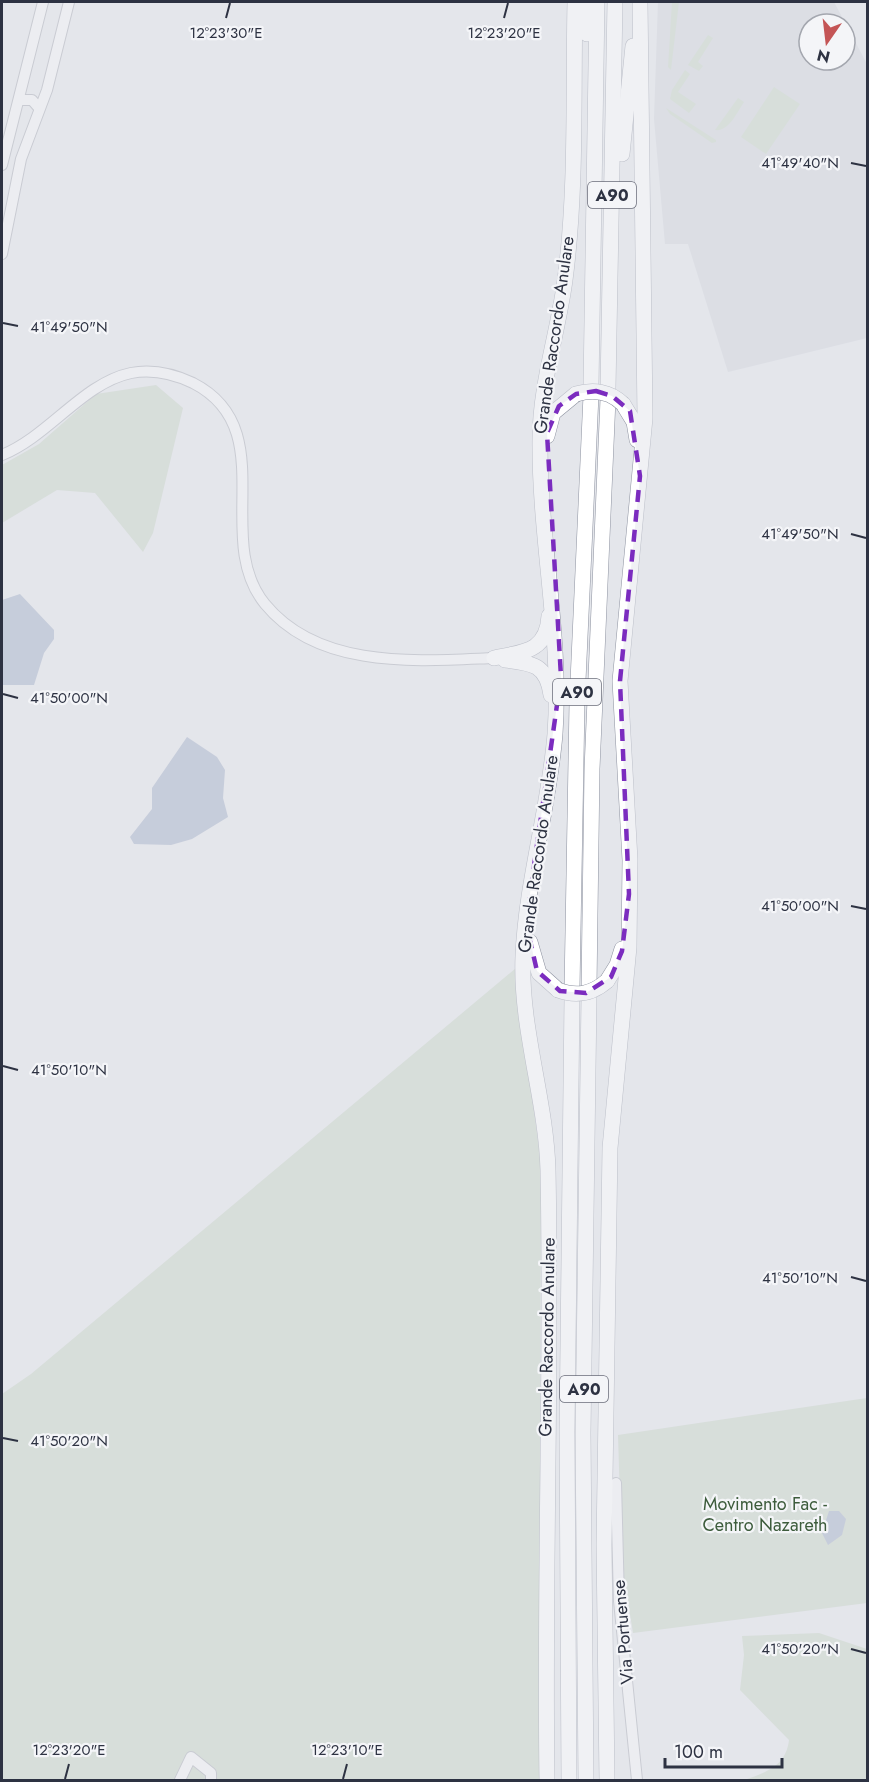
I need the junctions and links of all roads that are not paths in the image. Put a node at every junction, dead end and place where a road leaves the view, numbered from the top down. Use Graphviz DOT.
graph roads {
  1 [pos="44,2"];
  2 [pos="69,2"];
  3 [pos="575,2"];
  4 [pos="586,2"];
  5 [pos="597,2"];
  6 [pos="615,2"];
  7 [pos="635,2"];
  8 [pos="640,2"];
  9 [pos="20,100"];
  10 [pos="39,108"];
  11 [pos="595,146"];
  12 [pos="2,165"];
  13 [pos="612,243"];
  14 [pos="2,248"];
  15 [pos="586,392"];
  16 [pos="7,450"];
  17 [pos="2,454"];
  18 [pos="640,476"];
  19 [pos="546,554"];
  20 [pos="494,658"];
  21 [pos="554,740"];
  22 [pos="530,894"];
  23 [pos="629,894"];
  24 [pos="567,993"];
  25 [pos="616,1483"];
  26 [pos="180,1780"];
  27 [pos="211,1780"];
  28 [pos="547,1780"];
  29 [pos="569,1780"];
  30 [pos="586,1780"];
  31 [pos="607,1780"];
  32 [pos="637,1780"];
  1 -- 9 [label="street"];
  2 -- 10 [label="street"];
  3 -- 19 [label="highway, Grande Raccordo Anulare"];
  4 -- 11 [label="highway"];
  5 -- 11 [label="highway, Grande Raccordo Anulare / A90"];
  6 -- 13 [label="highway, A90"];
  7 -- 13 [label="highway"];
  8 -- 18 [label="highway"];
  9 -- 10 [label="street"];
  9 -- 12 [label="street"];
  10 -- 14 [label="street"];
  11 -- 15 [label="highway, Grande Raccordo Anulare / A90"];
  13 -- 30 [label="highway, A90"];
  15 -- 18 [label="highway, bridge"];
  15 -- 21 [label="highway"];
  15 -- 24 [label="highway, Grande Raccordo Anulare / A90"];
  16 -- 17 [label="street"];
  16 -- 20 [label="street"];
  18 -- 23 [label="highway"];
  19 -- 20 [label="highway"];
  19 -- 21 [label="highway, Grande Raccordo Anulare"];
  20 -- 21 [label="highway"];
  21 -- 22 [label="highway, Grande Raccordo Anulare"];
  22 -- 24 [label="highway"];
  22 -- 28 [label="highway, Grande Raccordo Anulare"];
  23 -- 24 [label="highway, bridge"];
  23 -- 31 [label="highway"];
  24 -- 29 [label="highway, Grande Raccordo Anulare / A90"];
  25 -- 32 [label="street, Via Portuense"];
  26 -- 27 [label="street"];
}
